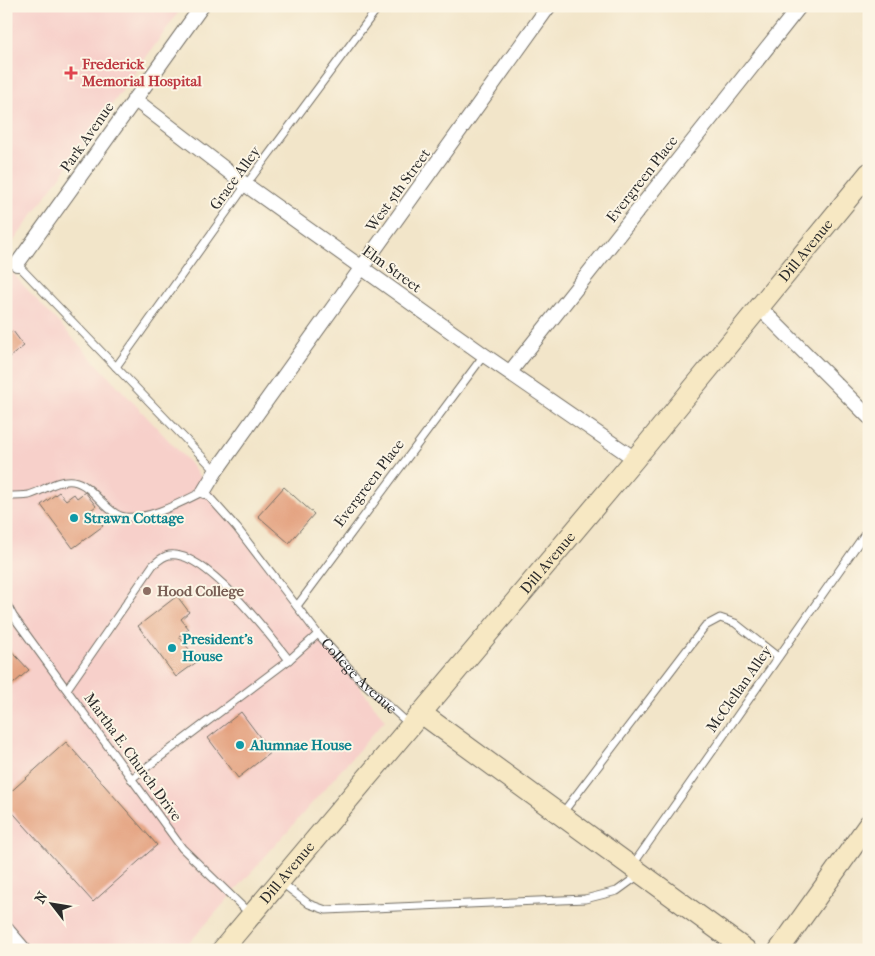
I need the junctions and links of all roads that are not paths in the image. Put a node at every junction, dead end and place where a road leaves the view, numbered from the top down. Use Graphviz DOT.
graph roads {
  1 [pos="202,6"];
  2 [pos="379,6"];
  3 [pos="549,6"];
  4 [pos="800,6"];
  5 [pos="134,99"];
  6 [pos="869,172"];
  7 [pos="246,185"];
  8 [pos="17,264"];
  9 [pos="362,268"];
  10 [pos="760,306"];
  11 [pos="484,356"];
  12 [pos="116,367"];
  13 [pos="510,372"];
  14 [pos="869,417"];
  15 [pos="635,459"];
  16 [pos="216,471"];
  17 [pos="204,491"];
  18 [pos="6,496"];
  19 [pos="869,528"];
  20 [pos="6,603"];
  21 [pos="297,606"];
  22 [pos="318,634"];
  23 [pos="778,657"];
  24 [pos="289,660"];
  25 [pos="66,689"];
  26 [pos="416,720"];
  27 [pos="132,779"];
  28 [pos="561,815"];
  29 [pos="869,824"];
  30 [pos="636,869"];
  31 [pos="280,882"];
  32 [pos="252,916"];
  33 [pos="6,929"];
  34 [pos="24,950"];
  35 [pos="222,950"];
  36 [pos="746,950"];
  37 [pos="779,950"];
  1 -- 5 [label="street, Park Avenue"];
  2 -- 7 [label="lane, Grace Alley"];
  3 -- 9 [label="street, West 5th Street"];
  4 -- 13 [label="street, Evergreen Place"];
  5 -- 7 [label="street, Elm Street"];
  5 -- 8 [label="street, Park Avenue"];
  6 -- 10 [label="main road, Dill Avenue"];
  7 -- 9 [label="street, Elm Street"];
  7 -- 12 [label="lane, Grace Alley"];
  8 -- 12 [label="lane"];
  9 -- 11 [label="street, Elm Street"];
  9 -- 16 [label="street, West 5th Street"];
  10 -- 14 [label="street"];
  10 -- 15 [label="main road, Dill Avenue"];
  11 -- 13 [label="street, Elm Street"];
  11 -- 21 [label="lane, Evergreen Place"];
  12 -- 16 [label="lane"];
  13 -- 15 [label="street, Elm Street"];
  15 -- 26 [label="main road, Dill Avenue"];
  16 -- 17 [label="street, West 5th Street"];
  17 -- 18 [label="lane"];
  17 -- 21 [label="lane"];
  19 -- 23 [label="lane, McClellan Alley"];
  20 -- 25 [label="lane, Martha E. Church Drive"];
  21 -- 22 [label="lane"];
  22 -- 24 [label="lane, College Avenue"];
  22 -- 26 [label="lane, College Avenue"];
  23 -- 28 [label="lane"];
  23 -- 30 [label="lane, McClellan Alley"];
  24 -- 25 [label="lane"];
  24 -- 27 [label="lane, College Avenue"];
  25 -- 27 [label="lane, Martha E. Church Drive"];
  26 -- 28 [label="main road, College Avenue"];
  26 -- 31 [label="main road, Dill Avenue"];
  27 -- 32 [label="lane, Martha E. Church Drive"];
  28 -- 30 [label="main road, College Avenue"];
  29 -- 37 [label="main road"];
  30 -- 31 [label="lane, McClellan Alley"];
  30 -- 36 [label="main road, College Avenue"];
  31 -- 32 [label="main road, Dill Avenue"];
  32 -- 35 [label="main road, Dill Avenue"];
  33 -- 34 [label="street"];
}
